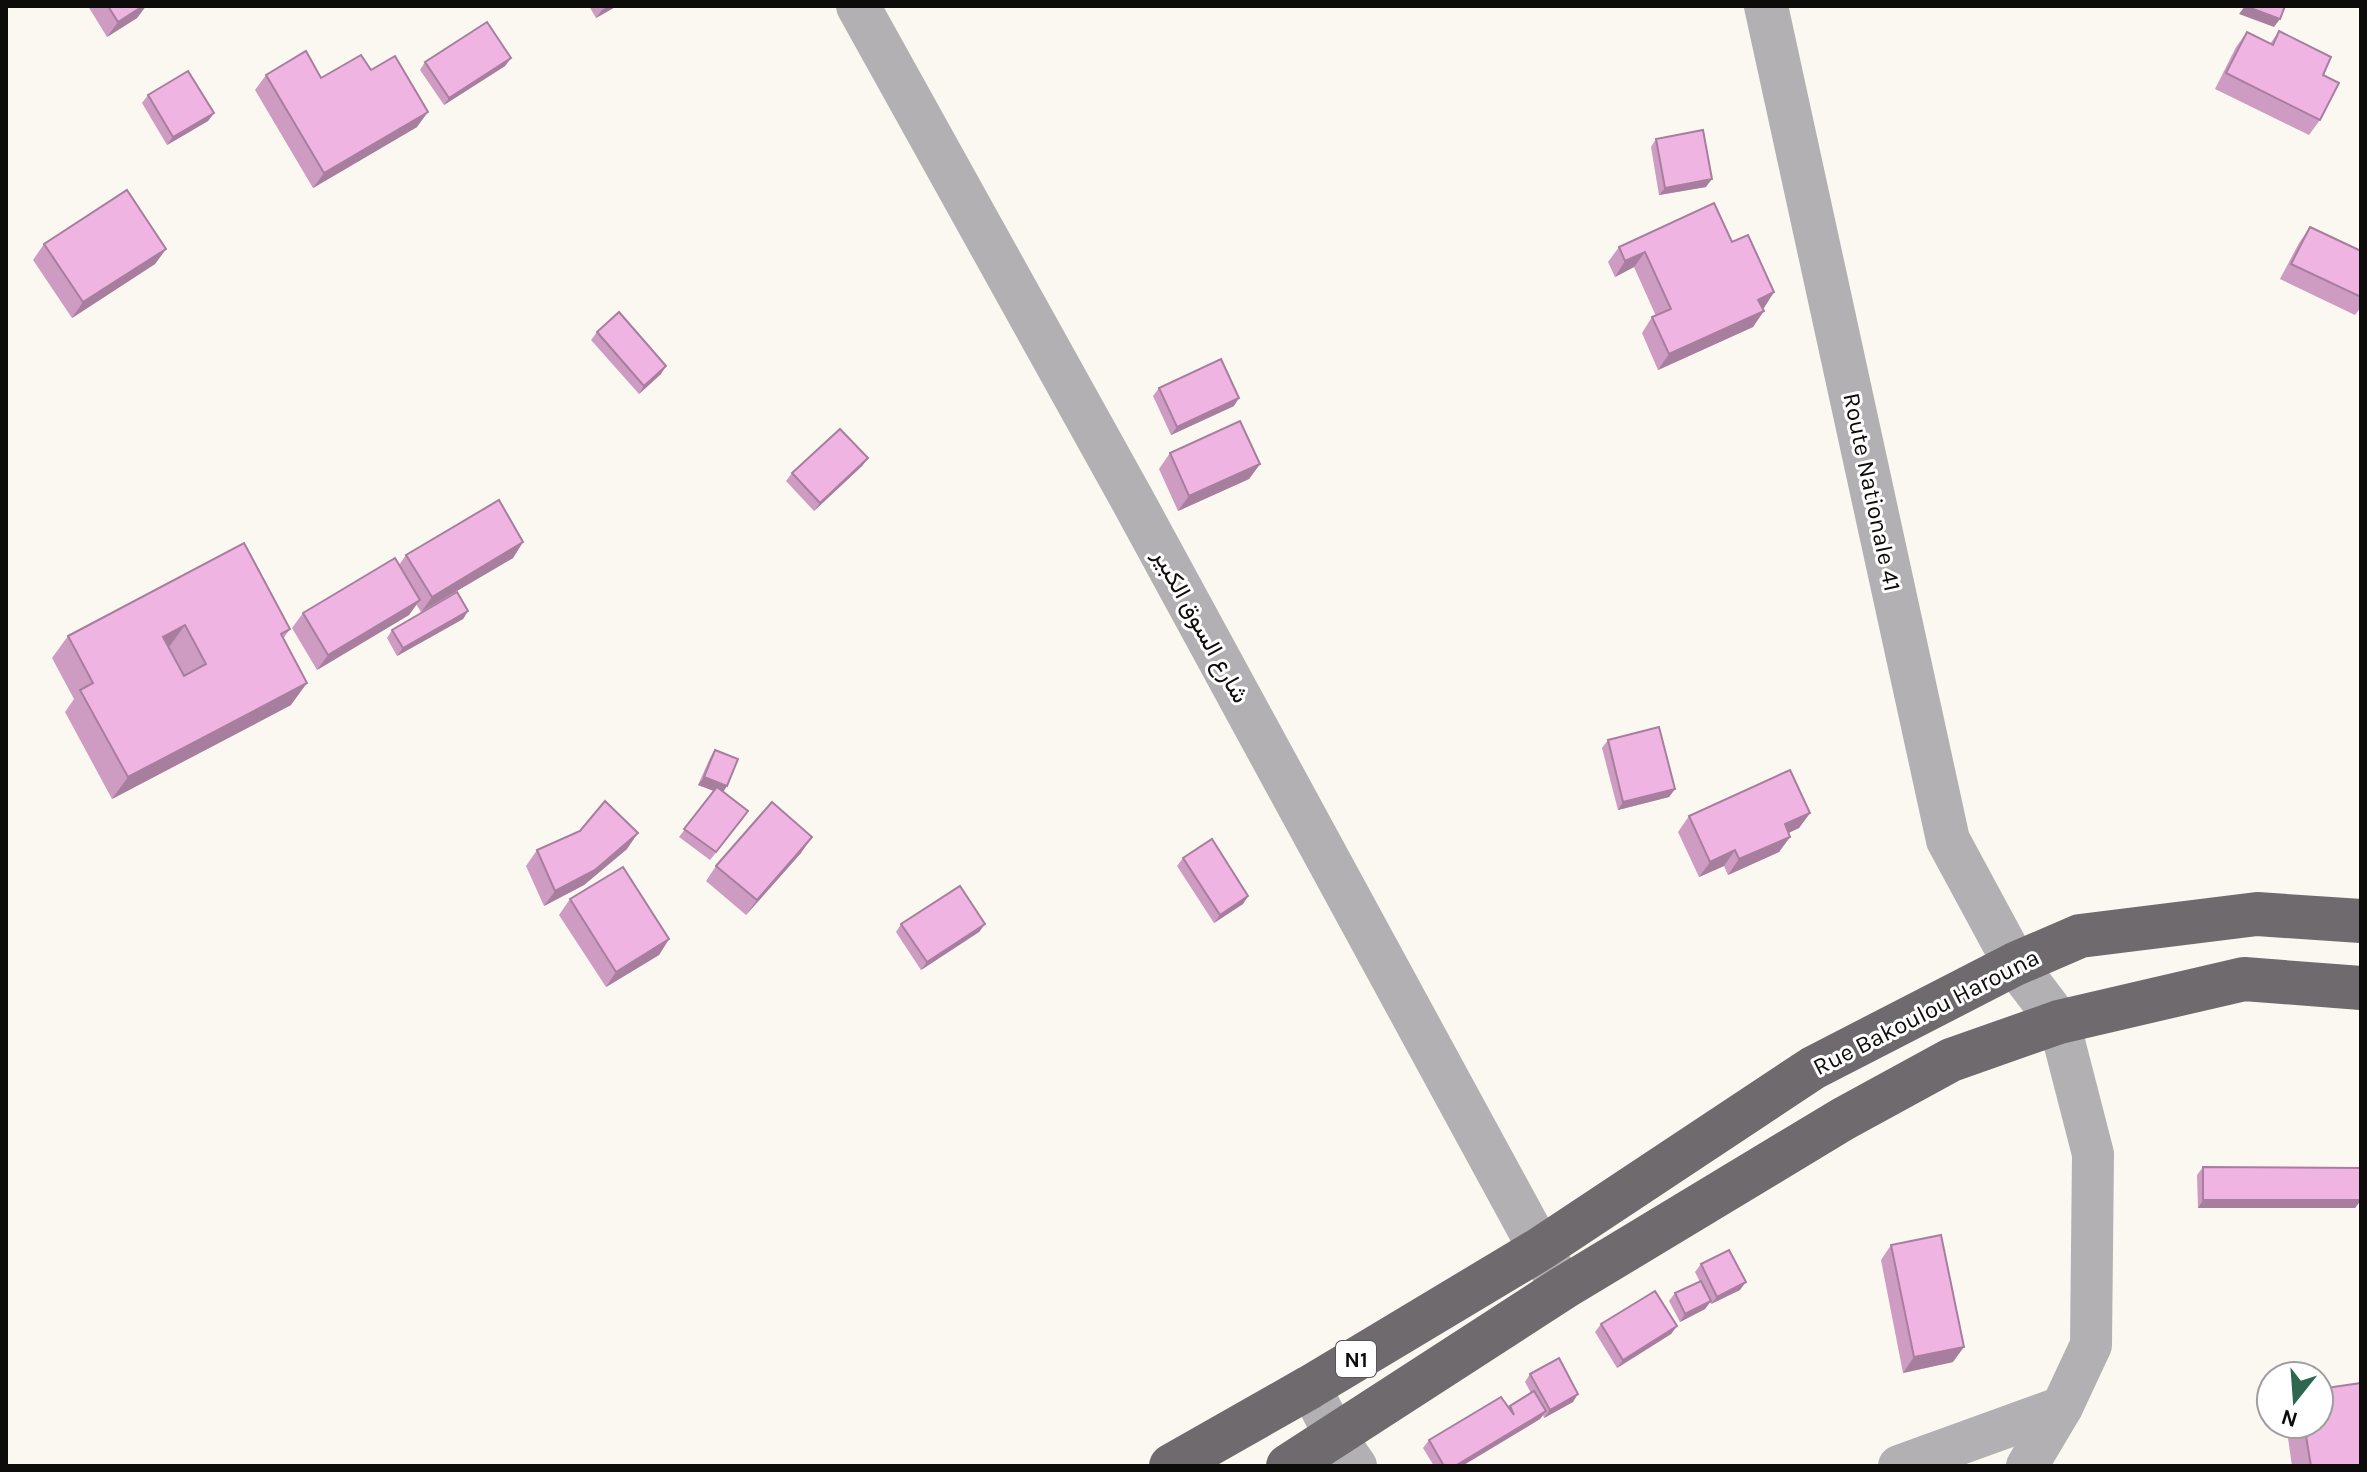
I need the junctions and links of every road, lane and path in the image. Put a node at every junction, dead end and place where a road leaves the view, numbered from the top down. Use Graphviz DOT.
graph roads {
  1 [pos="858,6"];
  2 [pos="1766,6"];
  3 [pos="2361,921"];
  4 [pos="2015,964"];
  5 [pos="2361,988"];
  6 [pos="2059,1022"];
  7 [pos="1540,1249"];
  8 [pos="1563,1288"];
  9 [pos="1310,1387"];
  10 [pos="2062,1407"];
  11 [pos="1346,1451"];
  12 [pos="1171,1466"];
  13 [pos="1288,1466"];
  14 [pos="1899,1466"];
  15 [pos="2027,1466"];
  1 -- 7 [label="street, شارع السوق الكبير"];
  2 -- 4 [label="street, Route Nationale 41"];
  3 -- 4 [label="highway, Rue Bakoulou Harouna"];
  4 -- 6 [label="street, Route Nationale 41"];
  4 -- 7 [label="highway, Rue Bakoulou Harouna"];
  5 -- 6 [label="highway"];
  6 -- 8 [label="highway"];
  6 -- 10 [label="street"];
  7 -- 8 [label="street, شارع السوق الكبير"];
  7 -- 9 [label="highway, N1"];
  8 -- 11 [label="highway, N1"];
  9 -- 11 [label="street"];
  9 -- 12 [label="highway, N1"];
  10 -- 14 [label="street"];
  10 -- 15 [label="street"];
  11 -- 13 [label="highway, N1"];
}
